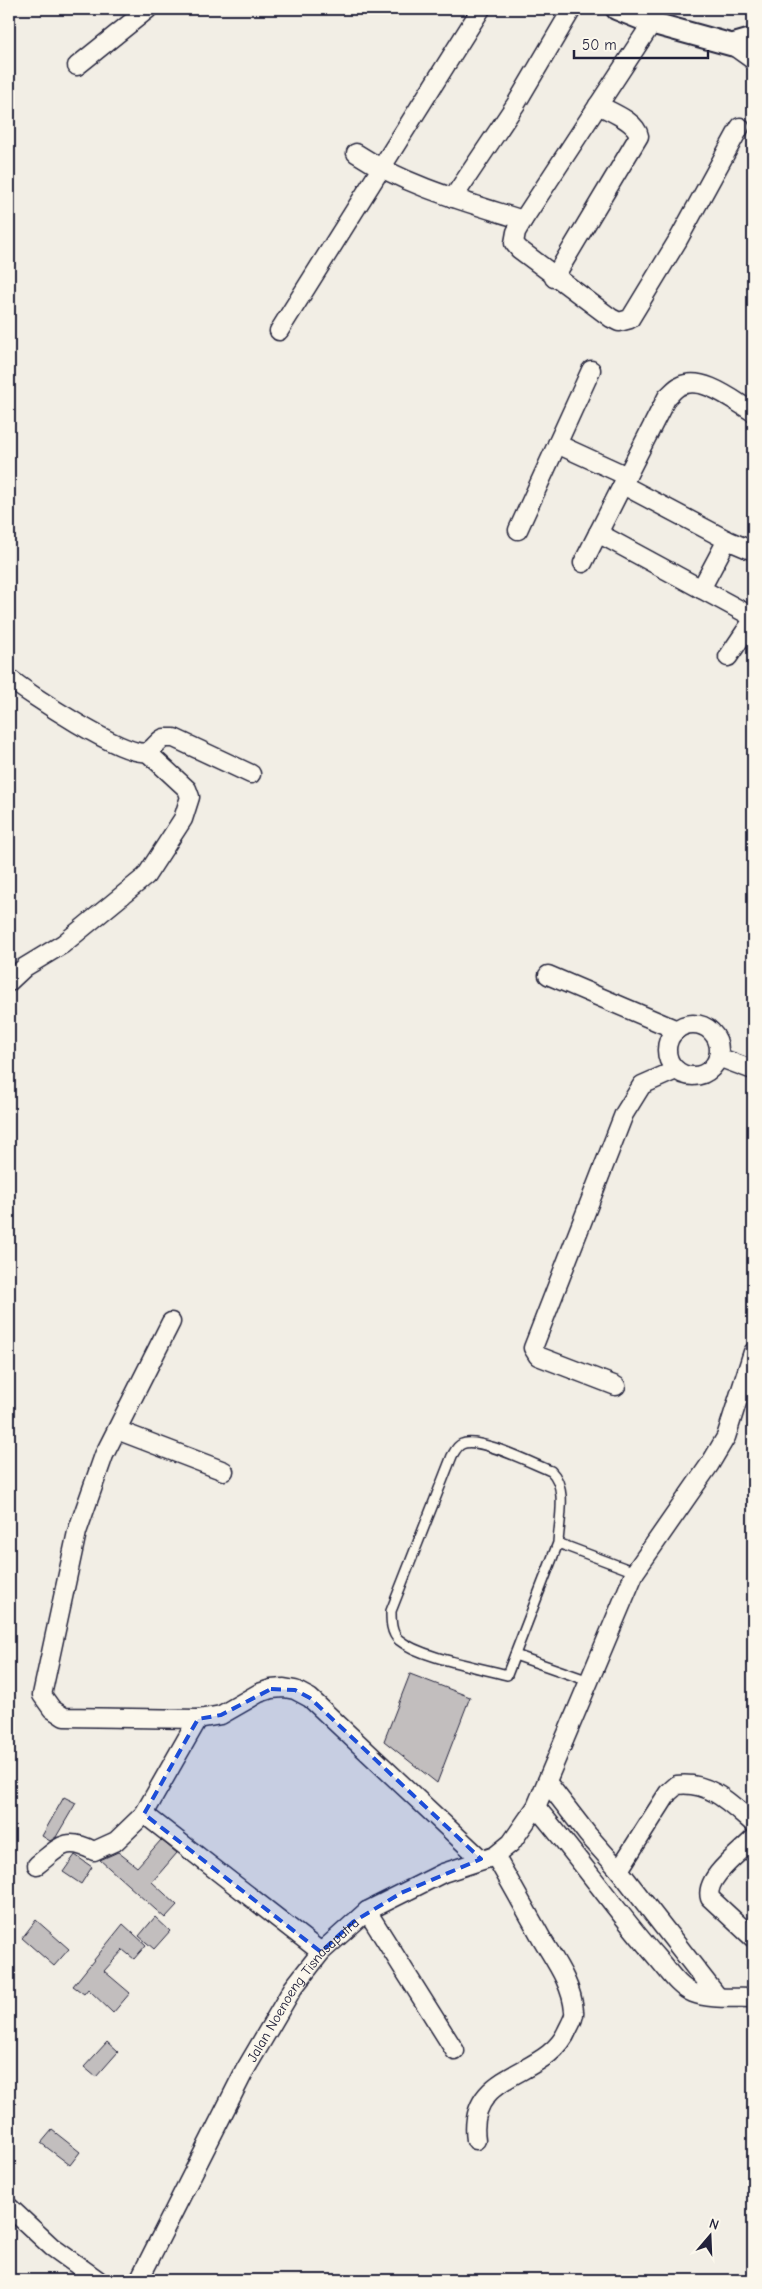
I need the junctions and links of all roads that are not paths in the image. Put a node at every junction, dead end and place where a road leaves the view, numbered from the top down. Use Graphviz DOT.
graph roads {
  1 [pos="148,9"];
  2 [pos="481,9"];
  3 [pos="572,9"];
  4 [pos="617,9"];
  5 [pos="652,23"];
  6 [pos="753,39"];
  7 [pos="732,45"];
  8 [pos="753,60"];
  9 [pos="77,66"];
  10 [pos="598,105"];
  11 [pos="740,128"];
  12 [pos="356,153"];
  13 [pos="382,170"];
  14 [pos="453,198"];
  15 [pos="523,220"];
  16 [pos="554,278"];
  17 [pos="279,331"];
  18 [pos="591,370"];
  19 [pos="753,412"];
  20 [pos="557,444"];
  21 [pos="625,480"];
  22 [pos="518,530"];
  23 [pos="598,533"];
  24 [pos="727,540"];
  25 [pos="753,551"];
  26 [pos="583,563"];
  27 [pos="701,589"];
  28 [pos="753,619"];
  29 [pos="728,657"];
  30 [pos="9,678"];
  31 [pos="147,752"];
  32 [pos="251,774"];
  33 [pos="548,975"];
  34 [pos="9,982"];
  35 [pos="677,1030"];
  36 [pos="718,1057"];
  37 [pos="676,1070"];
  38 [pos="753,1070"];
  39 [pos="171,1322"];
  40 [pos="753,1352"];
  41 [pos="749,1382"];
  42 [pos="616,1386"];
  43 [pos="116,1430"];
  44 [pos="224,1471"];
  45 [pos="558,1543"];
  46 [pos="635,1572"];
  47 [pos="515,1654"];
  48 [pos="589,1681"];
  49 [pos="198,1719"];
  50 [pos="547,1782"];
  51 [pos="536,1807"];
  52 [pos="144,1814"];
  53 [pos="753,1824"];
  54 [pos="753,1840"];
  55 [pos="488,1857"];
  56 [pos="37,1865"];
  57 [pos="619,1870"];
  58 [pos="642,1898"];
  59 [pos="367,1911"];
  60 [pos="621,1916"];
  61 [pos="670,1936"];
  62 [pos="753,1938"];
  63 [pos="652,1951"];
  64 [pos="321,1952"];
  65 [pos="718,1997"];
  66 [pos="753,1998"];
  67 [pos="455,2051"];
  68 [pos="476,2140"];
  69 [pos="9,2207"];
  70 [pos="98,2280"];
  71 [pos="139,2280"];
  1 -- 9 [label="street"];
  2 -- 13 [label="street"];
  3 -- 14 [label="street"];
  4 -- 5 [label="street"];
  5 -- 7 [label="street"];
  5 -- 10 [label="street"];
  6 -- 7 [label="street"];
  7 -- 8 [label="street"];
  10 -- 15 [label="street"];
  10 -- 16 [label="street"];
  11 -- 16 [label="street"];
  12 -- 13 [label="street"];
  13 -- 14 [label="street"];
  13 -- 17 [label="street"];
  14 -- 15 [label="street"];
  15 -- 16 [label="street"];
  18 -- 20 [label="street"];
  19 -- 21 [label="street"];
  20 -- 21 [label="street"];
  20 -- 22 [label="street"];
  21 -- 23 [label="street"];
  21 -- 24 [label="street"];
  23 -- 26 [label="street"];
  23 -- 27 [label="street"];
  24 -- 25 [label="street"];
  24 -- 27 [label="street"];
  27 -- 28 [label="street"];
  28 -- 29 [label="street"];
  30 -- 31 [label="street"];
  31 -- 32 [label="street"];
  31 -- 34 [label="street"];
  33 -- 35 [label="street"];
  35 -- 36 [label="street"];
  35 -- 37 [label="street"];
  36 -- 37 [label="street"];
  36 -- 38 [label="street"];
  37 -- 42 [label="street"];
  39 -- 43 [label="street"];
  40 -- 41 [label="street, Jalan Noenoeng Tisnasaputra"];
  41 -- 46 [label="street, Jalan Noenoeng Tisnasaputra"];
  43 -- 44 [label="street"];
  43 -- 49 [label="street"];
  45 -- 46 [label="lane"];
  45 -- 47 [label="lane"];
  45 -- 47 [label="lane"];
  46 -- 48 [label="street, Jalan Noenoeng Tisnasaputra"];
  47 -- 48 [label="lane"];
  48 -- 50 [label="street, Jalan Noenoeng Tisnasaputra"];
  49 -- 52 [label="street"];
  49 -- 55 [label="street"];
  50 -- 51 [label="street, Jalan Noenoeng Tisnasaputra"];
  50 -- 57 [label="street"];
  51 -- 55 [label="street, Jalan Noenoeng Tisnasaputra"];
  51 -- 60 [label="street"];
  52 -- 56 [label="street"];
  52 -- 64 [label="street"];
  53 -- 57 [label="street"];
  54 -- 62 [label="street"];
  55 -- 59 [label="street, Jalan Noenoeng Tisnasaputra"];
  55 -- 68 [label="street"];
  57 -- 58 [label="street"];
  58 -- 60 [label="street"];
  58 -- 61 [label="street"];
  59 -- 64 [label="street, Jalan Noenoeng Tisnasaputra"];
  59 -- 67 [label="street"];
  60 -- 63 [label="street"];
  61 -- 63 [label="street"];
  61 -- 65 [label="street"];
  63 -- 65 [label="street"];
  64 -- 71 [label="street, Jalan Noenoeng Tisnasaputra"];
  65 -- 66 [label="street"];
  69 -- 70 [label="street"];
}
